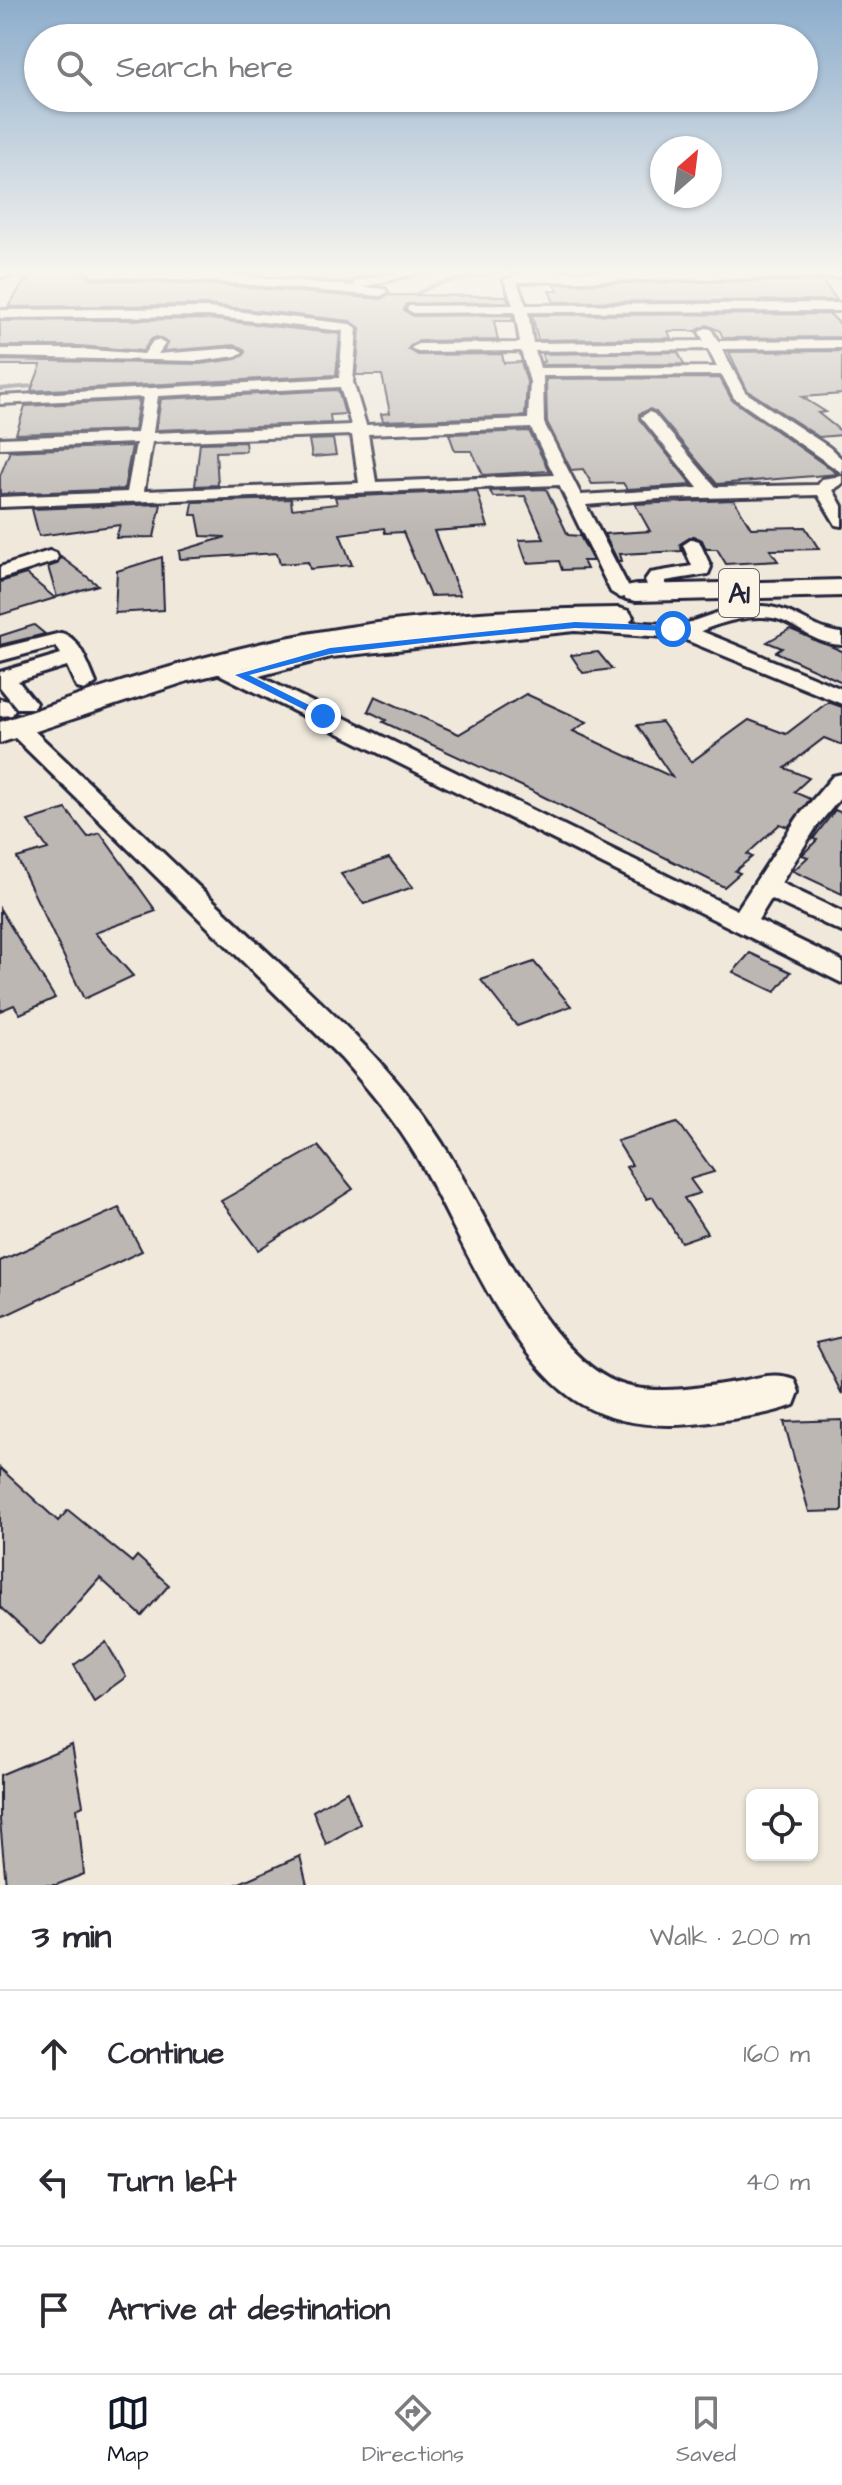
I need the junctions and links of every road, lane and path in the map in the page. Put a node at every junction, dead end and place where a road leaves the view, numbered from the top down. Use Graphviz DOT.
graph roads {
  1 [pos="348,358"];
  2 [pos="531,358"];
  3 [pos="721,358"];
  4 [pos="724,371"];
  5 [pos="535,372"];
  6 [pos="346,382"];
  7 [pos="152,390"];
  8 [pos="0,400"];
  9 [pos="649,417"];
  10 [pos="536,423"];
  11 [pos="359,427"];
  12 [pos="145,437"];
  13 [pos="0,443"];
  14 [pos="842,468"];
  15 [pos="842,478"];
  16 [pos="565,480"];
  17 [pos="368,486"];
  18 [pos="824,490"];
  19 [pos="710,491"];
  20 [pos="135,497"];
  21 [pos="578,500"];
  22 [pos="0,502"];
  23 [pos="842,521"];
  24 [pos="692,545"];
  25 [pos="49,557"];
  26 [pos="0,573"];
  27 [pos="842,588"];
  28 [pos="632,601"];
  29 [pos="842,601"];
  30 [pos="686,632"];
  31 [pos="842,639"];
  32 [pos="0,655"];
  33 [pos="228,669"];
  34 [pos="79,670"];
  35 [pos="2,675"];
  36 [pos="842,697"];
  37 [pos="8,715"];
  38 [pos="841,782"];
  39 [pos="766,886"];
  40 [pos="742,923"];
  41 [pos="842,923"];
  42 [pos="842,973"];
  43 [pos="780,1392"];
  1 -- 6 [label="street"];
  2 -- 5 [label="street"];
  3 -- 4 [label="street"];
  4 -- 5 [label="street"];
  4 -- 14 [label="street"];
  5 -- 10 [label="street"];
  6 -- 7 [label="street"];
  6 -- 11 [label="street"];
  7 -- 8 [label="street"];
  7 -- 12 [label="street"];
  9 -- 19 [label="street"];
  10 -- 11 [label="street"];
  10 -- 16 [label="street"];
  11 -- 12 [label="street"];
  11 -- 17 [label="street"];
  12 -- 13 [label="street"];
  12 -- 20 [label="street"];
  15 -- 18 [label="street"];
  16 -- 17 [label="street"];
  16 -- 21 [label="street"];
  17 -- 20 [label="street"];
  18 -- 19 [label="street"];
  18 -- 23 [label="street"];
  19 -- 21 [label="street"];
  20 -- 22 [label="street"];
  21 -- 28 [label="street"];
  24 -- 28 [label="street"];
  25 -- 26 [label="street"];
  27 -- 28 [label="highway, A1"];
  28 -- 29 [label="highway, A1"];
  28 -- 33 [label="highway, A1"];
  28 -- 34 [label="highway, A1"];
  30 -- 31 [label="street"];
  30 -- 33 [label="street"];
  30 -- 36 [label="street"];
  32 -- 34 [label="street"];
  33 -- 37 [label="highway, A1"];
  33 -- 40 [label="street"];
  34 -- 35 [label="street"];
  34 -- 37 [label="highway, A1"];
  35 -- 37 [label="street"];
  37 -- 43 [label="street"];
  38 -- 39 [label="street"];
  39 -- 40 [label="street"];
  39 -- 41 [label="street"];
  40 -- 42 [label="street"];
}
